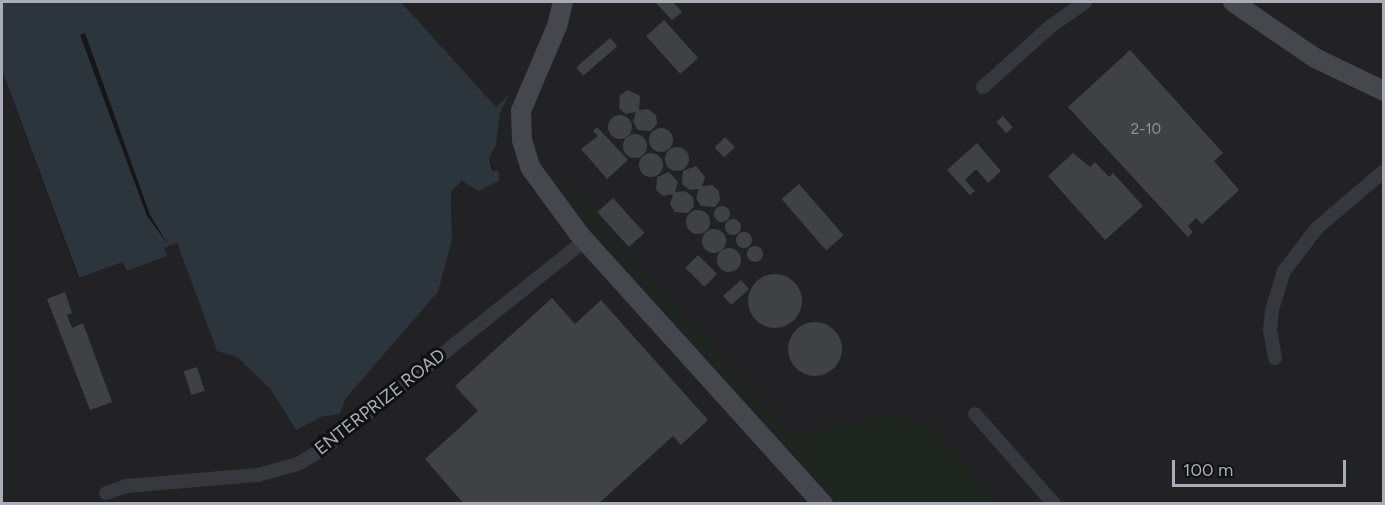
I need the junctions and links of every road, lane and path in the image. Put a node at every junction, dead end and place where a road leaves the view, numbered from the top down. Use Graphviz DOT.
graph roads {
  1 [pos="563,2"];
  2 [pos="573,2"];
  3 [pos="1069,2"];
  4 [pos="1085,2"];
  5 [pos="1233,2"];
  6 [pos="557,26"];
  7 [pos="1051,26"];
  8 [pos="1359,79"];
  9 [pos="1383,81"];
  10 [pos="983,87"];
  11 [pos="1383,91"];
  12 [pos="1383,171"];
  13 [pos="585,240"];
  14 [pos="1275,358"];
  15 [pos="975,414"];
  16 [pos="106,493"];
  17 [pos="823,504"];
  18 [pos="1054,504"];
  1 -- 6 [label="street"];
  2 -- 6 [label="street"];
  3 -- 7 [label="street"];
  4 -- 7 [label="street"];
  5 -- 8 [label="street"];
  6 -- 13 [label="street"];
  7 -- 10 [label="street"];
  8 -- 9 [label="street"];
  8 -- 11 [label="street"];
  12 -- 14 [label="street"];
  13 -- 16 [label="street, ENTERPRIZE ROAD"];
  13 -- 17 [label="street"];
  15 -- 18 [label="street"];
}
